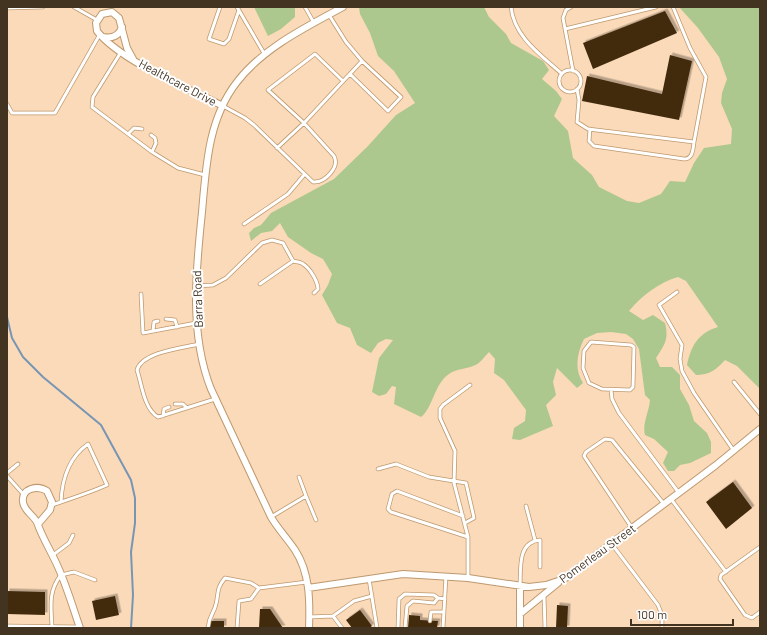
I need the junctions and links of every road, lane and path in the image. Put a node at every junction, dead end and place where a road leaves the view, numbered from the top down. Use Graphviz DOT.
graph roads {
  1 [pos="43,7"];
  2 [pos="74,7"];
  3 [pos="220,7"];
  4 [pos="305,7"];
  5 [pos="343,7"];
  6 [pos="511,7"];
  7 [pos="571,7"];
  8 [pos="656,7"];
  9 [pos="672,7"];
  10 [pos="7,8"];
  11 [pos="238,9"];
  12 [pos="329,15"];
  13 [pos="97,20"];
  14 [pos="121,21"];
  15 [pos="314,23"];
  16 [pos="565,28"];
  17 [pos="100,34"];
  18 [pos="121,52"];
  19 [pos="265,55"];
  20 [pos="133,58"];
  21 [pos="362,61"];
  22 [pos="573,71"];
  23 [pos="350,74"];
  24 [pos="562,74"];
  25 [pos="343,81"];
  26 [pos="576,89"];
  27 [pos="7,104"];
  28 [pos="222,106"];
  29 [pos="304,123"];
  30 [pos="142,129"];
  31 [pos="590,129"];
  32 [pos="128,134"];
  33 [pos="151,135"];
  34 [pos="694,142"];
  35 [pos="277,148"];
  36 [pos="152,152"];
  37 [pos="205,175"];
  38 [pos="304,175"];
  39 [pos="244,224"];
  40 [pos="293,262"];
  41 [pos="260,284"];
  42 [pos="196,286"];
  43 [pos="677,292"];
  44 [pos="314,293"];
  45 [pos="141,294"];
  46 [pos="166,320"];
  47 [pos="158,321"];
  48 [pos="198,323"];
  49 [pos="177,327"];
  50 [pos="153,331"];
  51 [pos="199,344"];
  52 [pos="734,382"];
  53 [pos="470,385"];
  54 [pos="611,390"];
  55 [pos="215,399"];
  56 [pos="175,404"];
  57 [pos="169,406"];
  58 [pos="187,408"];
  59 [pos="760,414"];
  60 [pos="162,416"];
  61 [pos="760,429"];
  62 [pos="734,451"];
  63 [pos="18,464"];
  64 [pos="378,469"];
  65 [pos="7,472"];
  66 [pos="7,476"];
  67 [pos="299,477"];
  68 [pos="454,483"];
  69 [pos="679,493"];
  70 [pos="24,495"];
  71 [pos="306,496"];
  72 [pos="671,499"];
  73 [pos="61,502"];
  74 [pos="664,504"];
  75 [pos="52,505"];
  76 [pos="526,506"];
  77 [pos="463,516"];
  78 [pos="271,517"];
  79 [pos="316,520"];
  80 [pos="465,523"];
  81 [pos="38,524"];
  82 [pos="632,528"];
  83 [pos="73,536"];
  84 [pos="468,538"];
  85 [pos="535,540"];
  86 [pos="611,544"];
  87 [pos="760,547"];
  88 [pos="52,555"];
  89 [pos="540,567"];
  90 [pos="726,572"];
  91 [pos="61,575"];
  92 [pos="446,576"];
  93 [pos="369,578"];
  94 [pos="468,578"];
  95 [pos="564,579"];
  96 [pos="95,580"];
  97 [pos="308,585"];
  98 [pos="520,586"];
  99 [pos="259,588"];
  100 [pos="544,594"];
  101 [pos="372,596"];
  102 [pos="438,598"];
  103 [pos="445,599"];
  104 [pos="444,612"];
  105 [pos="760,612"];
  106 [pos="520,614"];
  107 [pos="333,616"];
  108 [pos="309,617"];
  109 [pos="430,620"];
  110 [pos="7,626"];
  111 [pos="52,627"];
  112 [pos="79,628"];
  113 [pos="208,628"];
  114 [pos="237,628"];
  115 [pos="309,628"];
  116 [pos="342,628"];
  117 [pos="377,628"];
  118 [pos="398,628"];
  119 [pos="405,628"];
  120 [pos="443,628"];
  121 [pos="520,628"];
  122 [pos="545,628"];
  123 [pos="662,628"];
  1 -- 10 [label="lane"];
  2 -- 13 [label="lane"];
  3 -- 11 [label="lane"];
  4 -- 15 [label="lane"];
  5 -- 12 [label="street, Barra Road"];
  6 -- 24 [label="lane"];
  7 -- 16 [label="lane"];
  8 -- 16 [label="lane"];
  9 -- 34 [label="lane"];
  11 -- 19 [label="lane"];
  12 -- 15 [label="street, Barra Road"];
  12 -- 21 [label="lane"];
  13 -- 14 [label="street"];
  13 -- 17 [label="street"];
  14 -- 17 [label="street"];
  14 -- 20 [label="street, Healthcare Drive"];
  15 -- 19 [label="street, Barra Road"];
  16 -- 22 [label="lane"];
  17 -- 18 [label="street, Healthcare Drive"];
  17 -- 27 [label="lane"];
  18 -- 20 [label="street, Healthcare Drive"];
  18 -- 32 [label="lane"];
  19 -- 28 [label="street, Barra Road"];
  20 -- 28 [label="street, Healthcare Drive"];
  21 -- 23 [label="lane"];
  21 -- 23 [label="lane"];
  22 -- 24 [label="lane"];
  22 -- 26 [label="lane"];
  23 -- 25 [label="lane"];
  24 -- 26 [label="lane"];
  25 -- 29 [label="lane"];
  25 -- 29 [label="lane"];
  26 -- 31 [label="lane"];
  28 -- 35 [label="lane"];
  28 -- 37 [label="street, Barra Road"];
  29 -- 35 [label="lane"];
  29 -- 38 [label="lane"];
  30 -- 32 [label="lane"];
  31 -- 34 [label="lane"];
  31 -- 34 [label="lane"];
  32 -- 36 [label="lane"];
  33 -- 36 [label="lane"];
  35 -- 38 [label="lane"];
  36 -- 37 [label="lane"];
  37 -- 42 [label="street, Barra Road"];
  38 -- 39 [label="lane"];
  40 -- 41 [label="lane"];
  40 -- 42 [label="lane"];
  40 -- 44 [label="lane"];
  42 -- 48 [label="street, Barra Road"];
  43 -- 62 [label="lane"];
  45 -- 50 [label="lane"];
  46 -- 49 [label="lane"];
  47 -- 50 [label="lane"];
  48 -- 49 [label="lane"];
  48 -- 51 [label="street, Barra Road"];
  49 -- 50 [label="lane"];
  51 -- 55 [label="street, Barra Road"];
  51 -- 60 [label="lane"];
  52 -- 59 [label="lane"];
  53 -- 68 [label="lane"];
  54 -- 54 [label="lane"];
  54 -- 69 [label="lane"];
  55 -- 58 [label="lane"];
  55 -- 78 [label="street, Barra Road"];
  56 -- 58 [label="lane"];
  57 -- 60 [label="lane"];
  58 -- 60 [label="lane"];
  61 -- 62 [label="street, Pomerleau Street"];
  62 -- 69 [label="street, Pomerleau Street"];
  63 -- 65 [label="lane"];
  64 -- 68 [label="lane"];
  66 -- 70 [label="lane"];
  67 -- 71 [label="lane"];
  68 -- 77 [label="lane"];
  68 -- 80 [label="lane"];
  69 -- 72 [label="street, Pomerleau Street"];
  70 -- 75 [label="street"];
  70 -- 81 [label="street"];
  71 -- 78 [label="lane"];
  71 -- 79 [label="lane"];
  72 -- 74 [label="street, Pomerleau Street"];
  72 -- 90 [label="lane"];
  73 -- 73 [label="lane"];
  73 -- 75 [label="lane"];
  74 -- 82 [label="street, Pomerleau Street"];
  74 -- 82 [label="lane"];
  75 -- 81 [label="street"];
  76 -- 85 [label="lane"];
  77 -- 80 [label="lane"];
  77 -- 84 [label="lane"];
  78 -- 97 [label="street, Barra Road"];
  80 -- 84 [label="lane"];
  81 -- 88 [label="street"];
  82 -- 86 [label="street, Pomerleau Street"];
  83 -- 88 [label="lane"];
  84 -- 94 [label="lane"];
  85 -- 89 [label="lane"];
  85 -- 98 [label="lane"];
  86 -- 95 [label="street, Pomerleau Street"];
  86 -- 123 [label="lane"];
  87 -- 90 [label="lane"];
  88 -- 91 [label="street"];
  90 -- 105 [label="lane"];
  91 -- 96 [label="lane"];
  91 -- 111 [label="lane"];
  91 -- 112 [label="street"];
  92 -- 93 [label="street, Pomerleau Street"];
  92 -- 94 [label="street, Pomerleau Street"];
  92 -- 103 [label="lane"];
  93 -- 97 [label="street, Pomerleau Street"];
  93 -- 101 [label="lane"];
  94 -- 98 [label="street, Pomerleau Street"];
  95 -- 98 [label="street, Pomerleau Street"];
  95 -- 100 [label="street"];
  97 -- 99 [label="lane"];
  97 -- 108 [label="street, Barra Road"];
  98 -- 106 [label="street"];
  99 -- 113 [label="lane"];
  99 -- 114 [label="lane"];
  100 -- 106 [label="street"];
  100 -- 122 [label="lane"];
  101 -- 107 [label="lane"];
  101 -- 117 [label="lane"];
  102 -- 103 [label="lane"];
  102 -- 118 [label="lane"];
  102 -- 119 [label="lane"];
  103 -- 104 [label="lane"];
  104 -- 109 [label="lane"];
  104 -- 120 [label="lane"];
  106 -- 121 [label="street"];
  107 -- 108 [label="lane"];
  107 -- 116 [label="lane"];
  108 -- 115 [label="street, Barra Road"];
  110 -- 111 [label="lane"];
  111 -- 112 [label="lane"];
}
